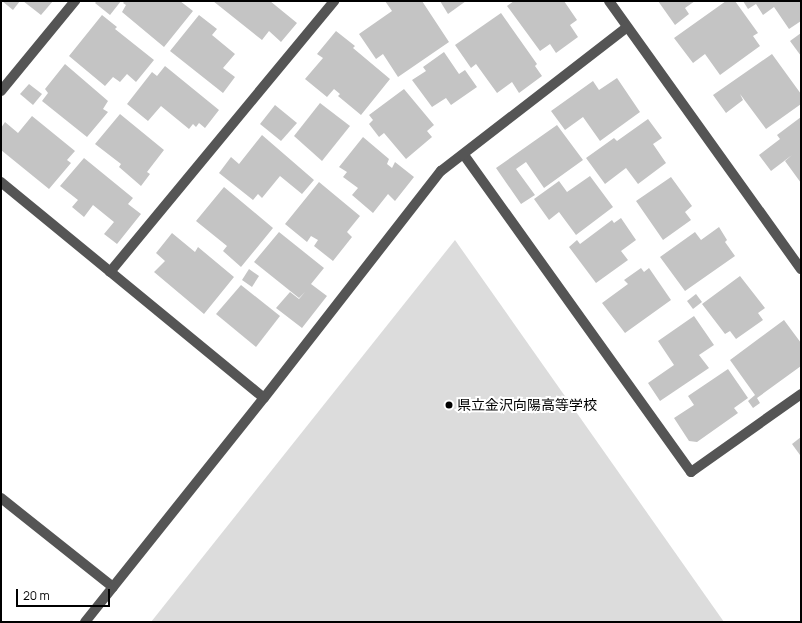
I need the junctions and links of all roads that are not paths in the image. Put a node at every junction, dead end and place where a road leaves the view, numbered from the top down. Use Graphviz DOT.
graph roads {
  1 [pos="75,1"];
  2 [pos="334,1"];
  3 [pos="609,1"];
  4 [pos="627,27"];
  5 [pos="1,92"];
  6 [pos="464,155"];
  7 [pos="1,182"];
  8 [pos="801,269"];
  9 [pos="110,272"];
  10 [pos="801,394"];
  11 [pos="264,398"];
  12 [pos="1,498"];
  13 [pos="113,587"];
  14 [pos="85,622"];
  1 -- 5 [label="street"];
  2 -- 9 [label="street"];
  3 -- 4 [label="street"];
  4 -- 6 [label="street"];
  4 -- 8 [label="street"];
  6 -- 10 [label="street"];
  6 -- 11 [label="street"];
  7 -- 9 [label="street"];
  9 -- 11 [label="street"];
  11 -- 13 [label="street"];
  12 -- 13 [label="street"];
  13 -- 14 [label="street"];
}
